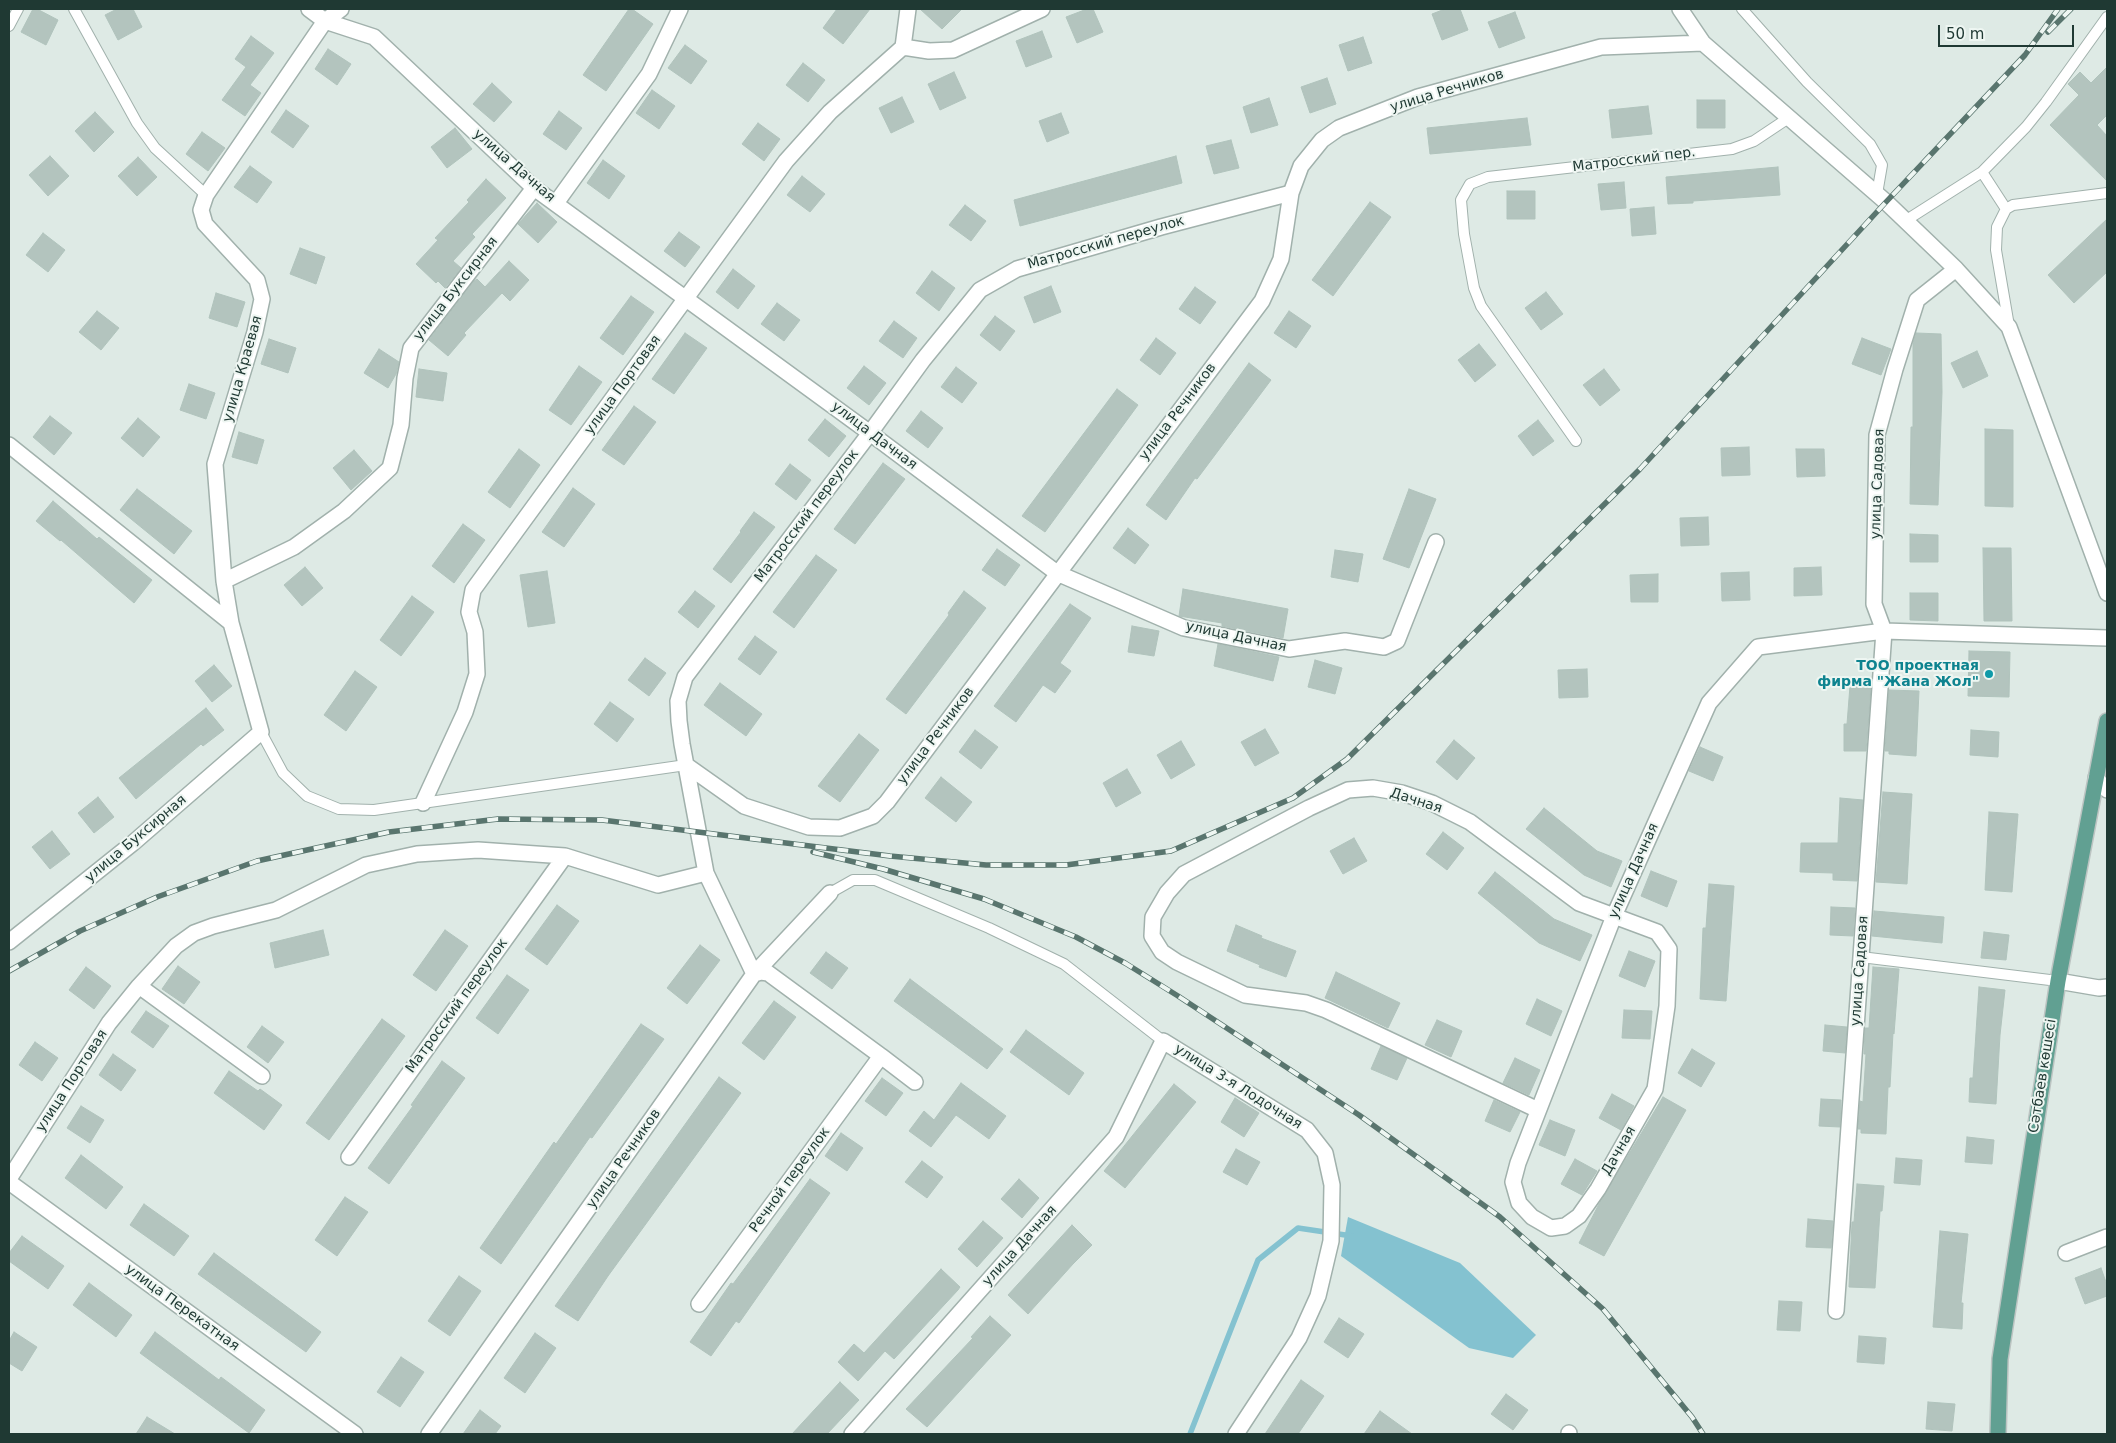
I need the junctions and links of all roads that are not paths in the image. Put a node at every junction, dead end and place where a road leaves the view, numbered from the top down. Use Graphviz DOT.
graph roads {
  1 [pos="18,9"];
  2 [pos="74,9"];
  3 [pos="309,9"];
  4 [pos="341,9"];
  5 [pos="680,9"];
  6 [pos="908,9"];
  7 [pos="1042,9"];
  8 [pos="1680,9"];
  9 [pos="1742,9"];
  10 [pos="2107,17"];
  11 [pos="325,21"];
  12 [pos="9,26"];
  13 [pos="1703,43"];
  14 [pos="903,47"];
  15 [pos="1790,117"];
  16 [pos="1982,172"];
  17 [pos="534,188"];
  18 [pos="1291,193"];
  19 [pos="2107,193"];
  20 [pos="1876,194"];
  21 [pos="206,195"];
  22 [pos="556,203"];
  23 [pos="2006,209"];
  24 [pos="1905,220"];
  25 [pos="1956,269"];
  26 [pos="686,298"];
  27 [pos="2009,327"];
  28 [pos="870,433"];
  29 [pos="1576,441"];
  30 [pos="9,445"];
  31 [pos="1436,542"];
  32 [pos="1057,573"];
  33 [pos="224,581"];
  34 [pos="2107,593"];
  35 [pos="231,623"];
  36 [pos="1884,631"];
  37 [pos="2107,638"];
  38 [pos="2107,721"];
  39 [pos="260,732"];
  40 [pos="686,765"];
  41 [pos="2096,778"];
  42 [pos="2107,790"];
  43 [pos="423,803"];
  44 [pos="565,856"];
  45 [pos="706,873"];
  46 [pos="830,894"];
  47 [pos="1614,916"];
  48 [pos="9,942"];
  49 [pos="1862,957"];
  50 [pos="754,974"];
  51 [pos="2058,981"];
  52 [pos="139,986"];
  53 [pos="2107,987"];
  54 [pos="1163,1041"];
  55 [pos="880,1056"];
  56 [pos="262,1076"];
  57 [pos="915,1082"];
  58 [pos="1538,1110"];
  59 [pos="349,1157"];
  60 [pos="9,1181"];
  61 [pos="2107,1237"];
  62 [pos="2066,1253"];
  63 [pos="699,1304"];
  64 [pos="1836,1311"];
  65 [pos="355,1434"];
  66 [pos="429,1434"];
  67 [pos="852,1434"];
  68 [pos="1236,1434"];
  69 [pos="1998,1434"];
  1 -- 12 [label="lane"];
  2 -- 21 [label="lane"];
  3 -- 11 [label="street"];
  4 -- 11 [label="street, улица Краевая"];
  5 -- 22 [label="street"];
  6 -- 14 [label="street"];
  7 -- 14 [label="street"];
  8 -- 13 [label="street"];
  9 -- 20 [label="lane"];
  10 -- 16 [label="lane"];
  11 -- 17 [label="street, улица Дачная"];
  11 -- 21 [label="street, улица Краевая"];
  13 -- 15 [label="street"];
  13 -- 18 [label="street, улица Речников"];
  14 -- 26 [label="street, улица Портовая"];
  15 -- 20 [label="street"];
  15 -- 29 [label="lane, Матросский пер."];
  16 -- 23 [label="lane"];
  16 -- 24 [label="lane"];
  17 -- 22 [label="street, улица Дачная"];
  17 -- 33 [label="street, улица Буксирная"];
  18 -- 28 [label="street, Матросский переулок"];
  18 -- 32 [label="street, улица Речников"];
  19 -- 23 [label="lane"];
  20 -- 24 [label="street"];
  21 -- 33 [label="street, улица Краевая"];
  22 -- 26 [label="street, улица Дачная"];
  23 -- 27 [label="lane"];
  24 -- 25 [label="street"];
  25 -- 27 [label="street"];
  25 -- 36 [label="street, улица Садовая"];
  26 -- 28 [label="street, улица Дачная"];
  26 -- 43 [label="street, улица Портовая"];
  27 -- 34 [label="street"];
  28 -- 32 [label="street, улица Дачная"];
  28 -- 40 [label="street, Матросский переулок"];
  30 -- 35 [label="street"];
  31 -- 32 [label="street, улица Дачная"];
  32 -- 40 [label="street, улица Речников"];
  33 -- 35 [label="street, улица Краевая"];
  35 -- 39 [label="street, улица Краевая"];
  36 -- 37 [label="street"];
  36 -- 47 [label="street, улица Дачная"];
  36 -- 49 [label="street, улица Садовая"];
  38 -- 41 [label="main road, Сәтбаев көшесі"];
  39 -- 43 [label="lane"];
  39 -- 48 [label="street, улица Буксирная"];
  40 -- 43 [label="lane"];
  40 -- 45 [label="street, Матросский переулок"];
  41 -- 42 [label="street"];
  41 -- 51 [label="main road, Сәтбаев көшесі"];
  44 -- 45 [label="street, улица Портовая"];
  44 -- 52 [label="street, улица Портовая"];
  44 -- 59 [label="street, Матросский переулок"];
  45 -- 50 [label="street"];
  46 -- 50 [label="street, улица Речников"];
  46 -- 54 [label="lane"];
  47 -- 58 [label="street, улица Дачная"];
  47 -- 58 [label="street, Дачная"];
  47 -- 58 [label="street, Дачная"];
  49 -- 51 [label="lane"];
  49 -- 64 [label="street, улица Садовая"];
  50 -- 55 [label="street"];
  50 -- 66 [label="street, улица Речников"];
  51 -- 53 [label="street"];
  51 -- 69 [label="main road, Сәтбаев көшесі"];
  52 -- 56 [label="street"];
  52 -- 60 [label="street, улица Портовая"];
  54 -- 67 [label="street, улица Дачная"];
  54 -- 68 [label="street, улица 3-я Лодочная"];
  55 -- 57 [label="street"];
  55 -- 63 [label="street, Речной переулок"];
  60 -- 65 [label="street, улица Перекатная"];
  61 -- 62 [label="street"];
}
